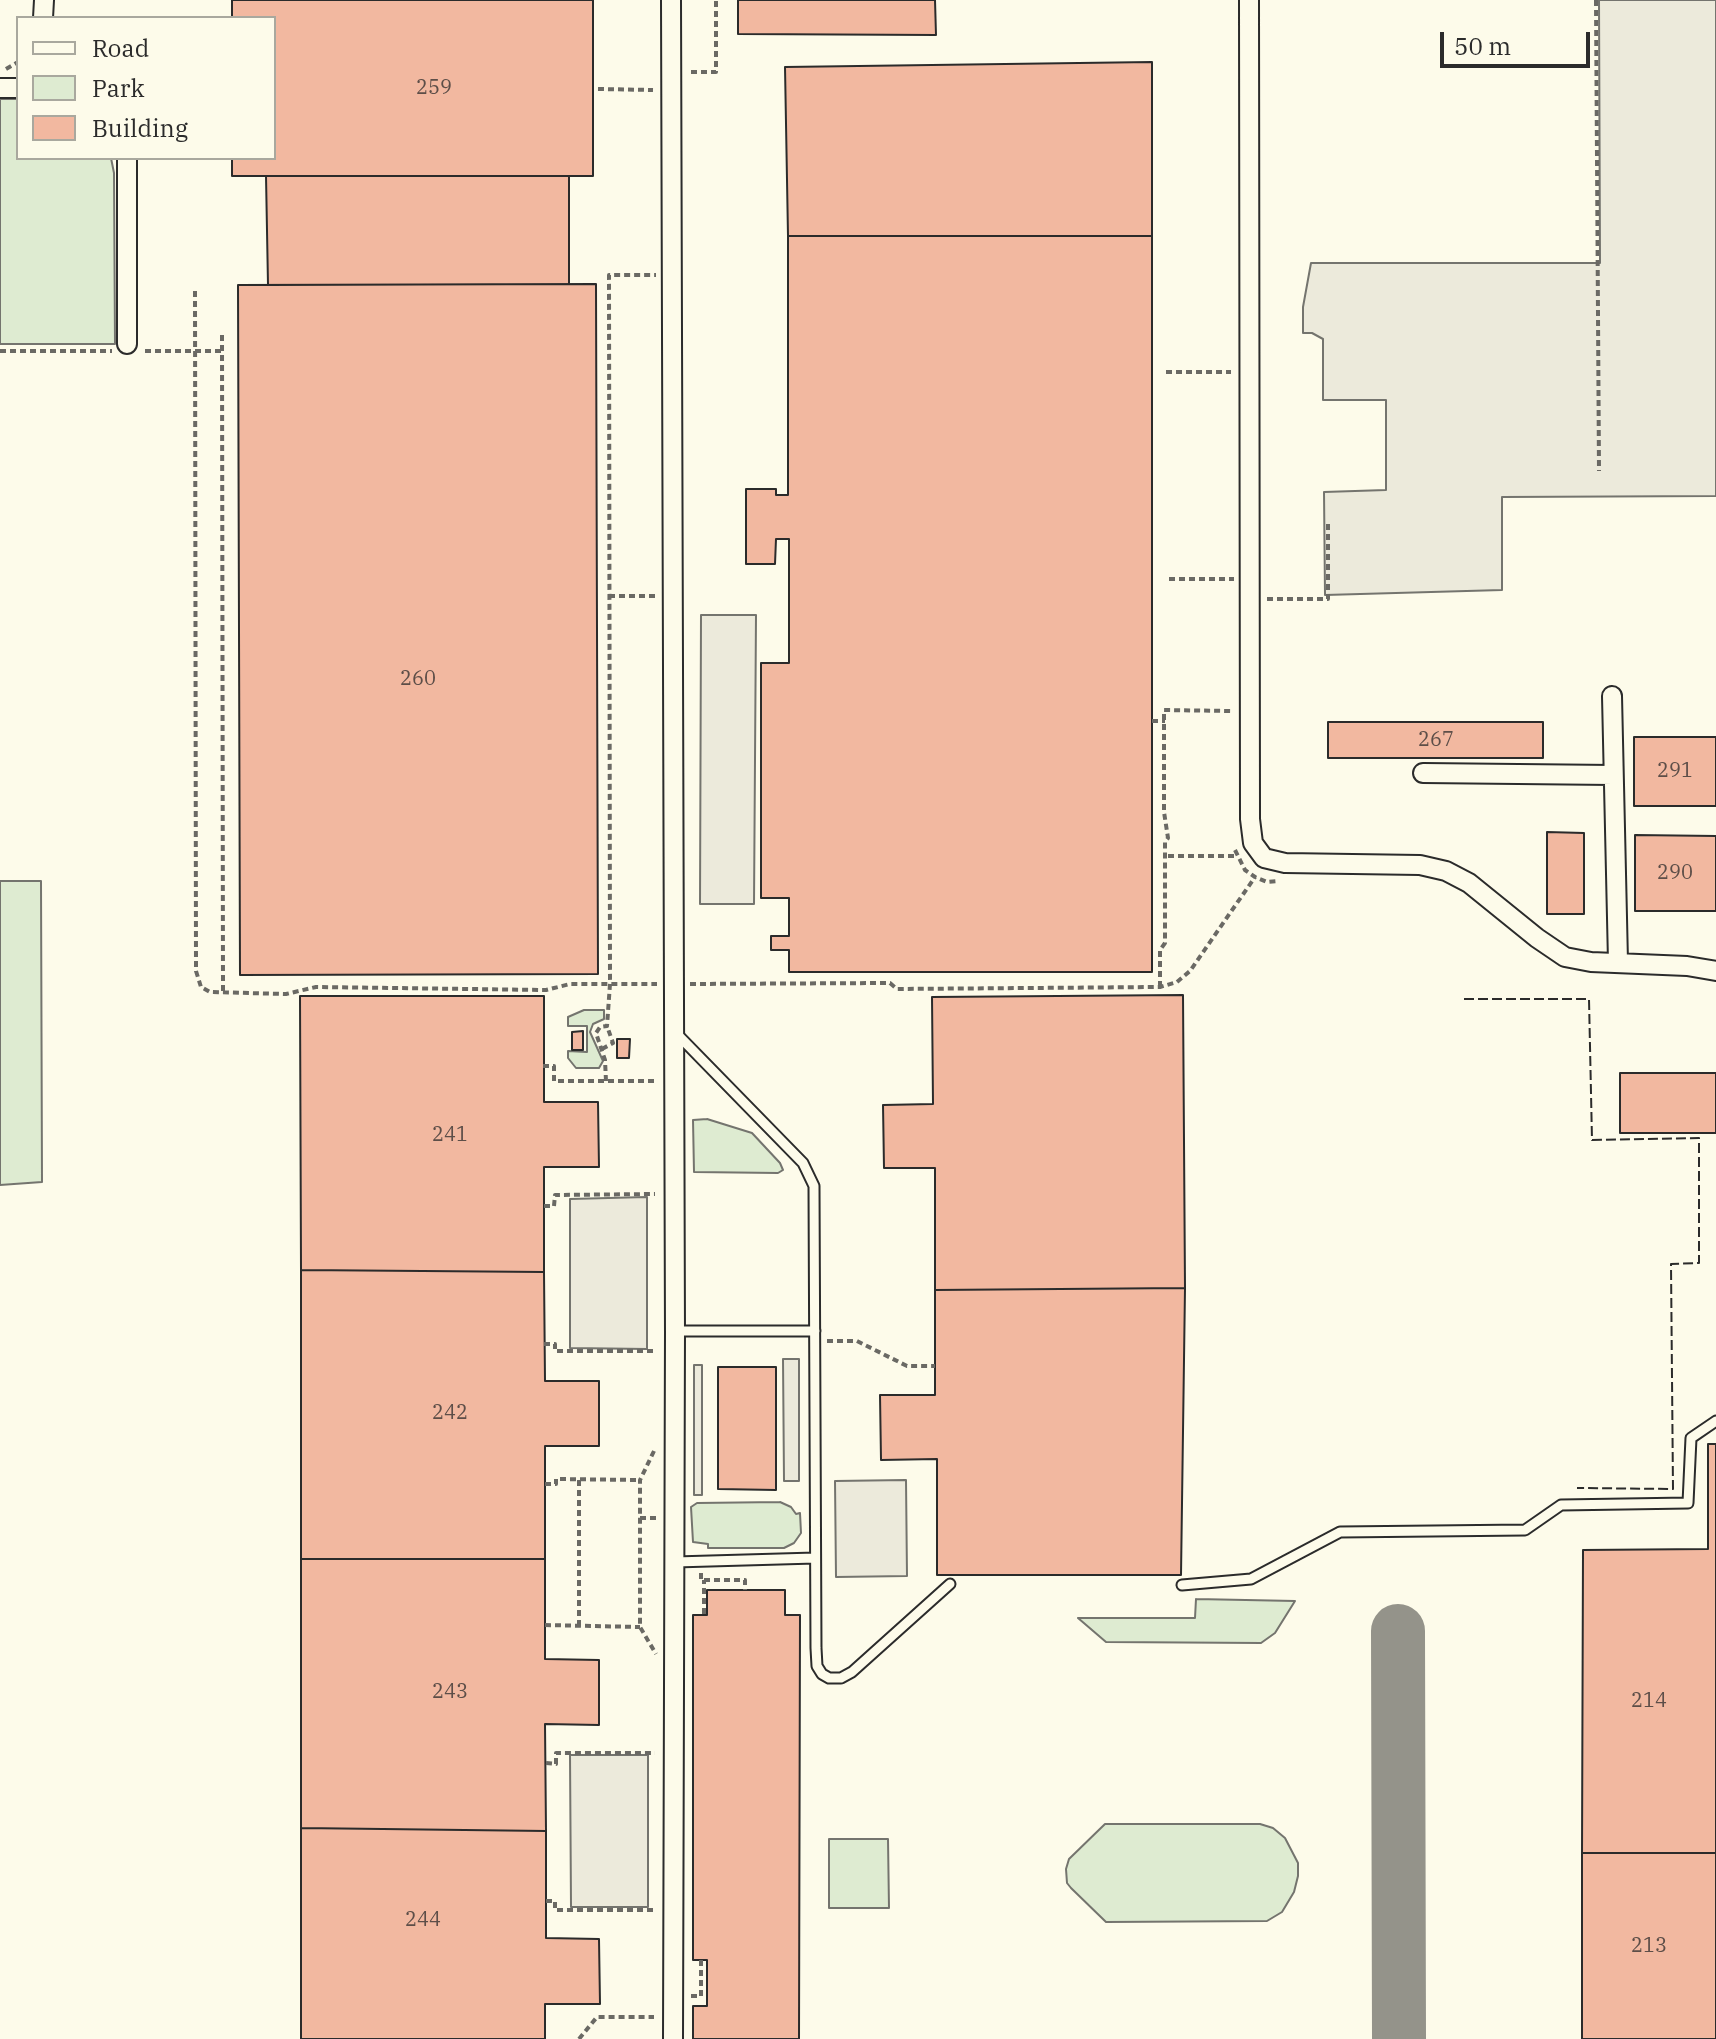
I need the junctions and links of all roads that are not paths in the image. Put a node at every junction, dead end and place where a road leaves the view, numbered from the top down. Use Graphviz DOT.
graph roads {
  1 [pos="671,0"];
  2 [pos="1249,0"];
  3 [pos="127,160"];
  4 [pos="127,349"];
  5 [pos="1612,696"];
  6 [pos="1423,773"];
  7 [pos="1613,775"];
  8 [pos="1618,962"];
  9 [pos="1716,971"];
  10 [pos="673,1029"];
  11 [pos="675,1331"];
  12 [pos="815,1331"];
  13 [pos="1716,1421"];
  14 [pos="815,1558"];
  15 [pos="675,1562"];
  16 [pos="950,1584"];
  17 [pos="1182,1585"];
  18 [pos="673,2039"];
  1 -- 10 [label="street"];
  2 -- 8 [label="street"];
  3 -- 4 [label="street"];
  5 -- 7 [label="street"];
  6 -- 7 [label="street"];
  7 -- 8 [label="street"];
  8 -- 9 [label="street"];
  10 -- 11 [label="street"];
  10 -- 12 [label="lane"];
  11 -- 12 [label="lane"];
  11 -- 15 [label="street"];
  12 -- 14 [label="lane"];
  13 -- 17 [label="lane"];
  14 -- 15 [label="lane"];
  14 -- 16 [label="lane"];
  15 -- 18 [label="street"];
}
